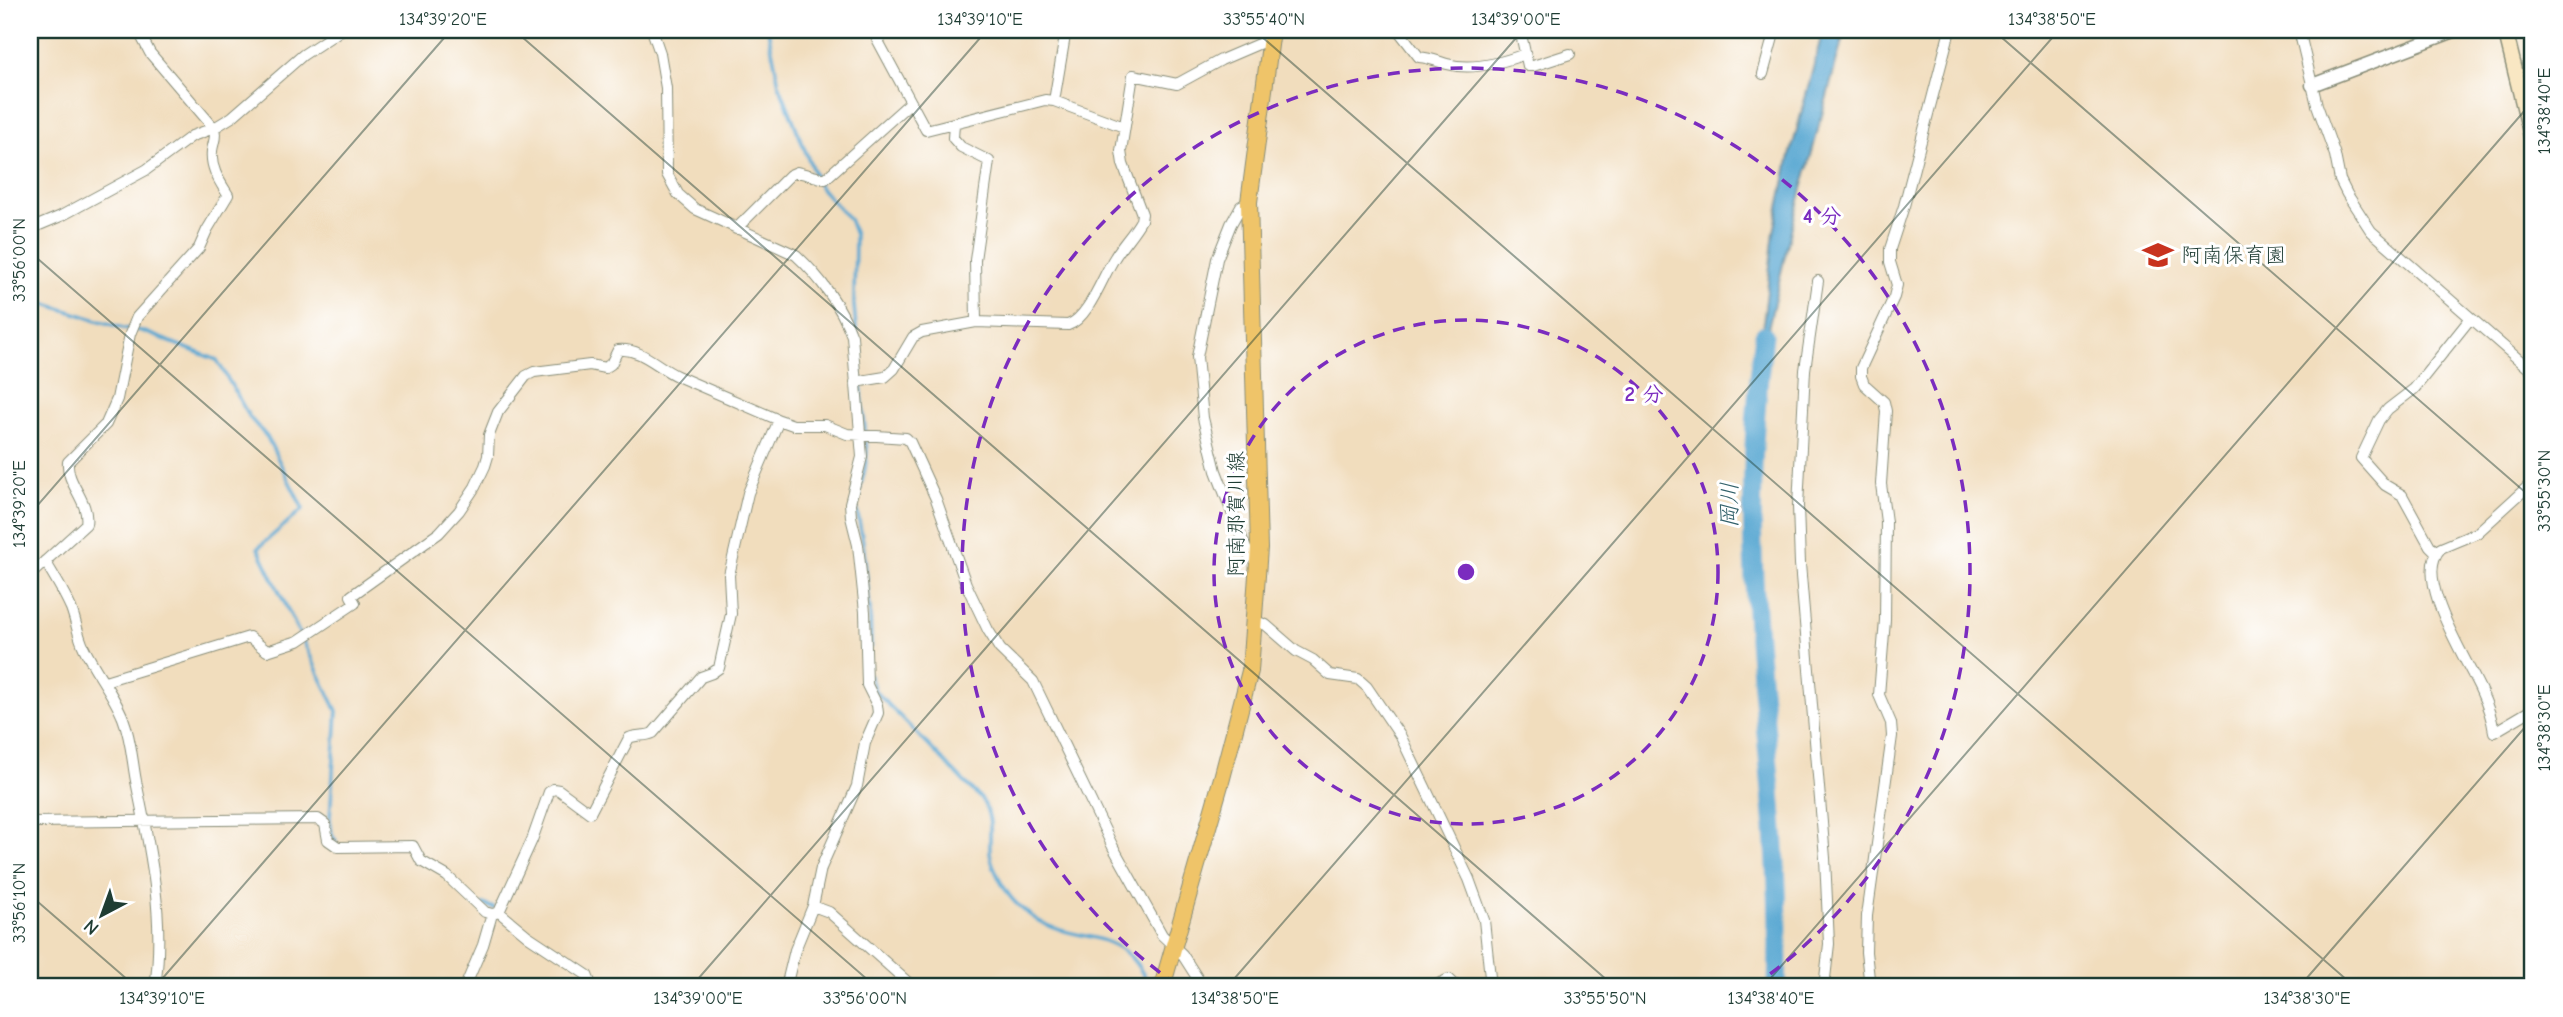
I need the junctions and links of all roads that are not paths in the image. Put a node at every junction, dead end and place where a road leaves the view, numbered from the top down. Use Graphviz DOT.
graph roads {
  1 [pos="138,30"];
  2 [pos="341,30"];
  3 [pos="652,30"];
  4 [pos="875,30"];
  5 [pos="1066,30"];
  6 [pos="1398,30"];
  7 [pos="1520,30"];
  8 [pos="1775,30"];
  9 [pos="1951,30"];
  10 [pos="2299,30"];
  11 [pos="2457,30"];
  12 [pos="2505,30"];
  13 [pos="1271,34"];
  14 [pos="1525,54"];
  15 [pos="1570,54"];
  16 [pos="1763,74"];
  17 [pos="2312,85"];
  18 [pos="1054,101"];
  19 [pos="911,102"];
  20 [pos="954,124"];
  21 [pos="1124,127"];
  22 [pos="214,128"];
  23 [pos="2533,144"];
  24 [pos="1249,202"];
  25 [pos="30,229"];
  26 [pos="736,229"];
  27 [pos="1818,281"];
  28 [pos="2470,319"];
  29 [pos="976,322"];
  30 [pos="2533,372"];
  31 [pos="860,381"];
  32 [pos="779,420"];
  33 [pos="864,435"];
  34 [pos="2533,482"];
  35 [pos="2436,552"];
  36 [pos="45,561"];
  37 [pos="1258,564"];
  38 [pos="30,575"];
  39 [pos="1255,621"];
  40 [pos="105,681"];
  41 [pos="2533,709"];
  42 [pos="30,822"];
  43 [pos="146,823"];
  44 [pos="813,906"];
  45 [pos="496,913"];
  46 [pos="1174,947"];
  47 [pos="155,987"];
  48 [pos="465,987"];
  49 [pos="592,987"];
  50 [pos="786,987"];
  51 [pos="913,987"];
  52 [pos="1162,987"];
  53 [pos="1203,987"];
  54 [pos="1432,987"];
  55 [pos="1457,987"];
  56 [pos="1491,987"];
  57 [pos="1824,987"];
  58 [pos="1870,987"];
  1 -- 22 [label="street"];
  2 -- 22 [label="street"];
  3 -- 26 [label="street"];
  4 -- 19 [label="street"];
  5 -- 18 [label="street"];
  6 -- 14 [label="street"];
  7 -- 14 [label="street"];
  8 -- 16 [label="street"];
  9 -- 58 [label="street"];
  10 -- 17 [label="street"];
  11 -- 17 [label="street"];
  12 -- 23 [label="main road"];
  13 -- 21 [label="street"];
  13 -- 24 [label="main road, 阿南那賀川線"];
  14 -- 15 [label="street"];
  17 -- 28 [label="street"];
  18 -- 20 [label="street"];
  18 -- 21 [label="street"];
  19 -- 20 [label="street"];
  19 -- 26 [label="street"];
  20 -- 29 [label="street"];
  21 -- 29 [label="street"];
  22 -- 25 [label="street"];
  22 -- 36 [label="street"];
  24 -- 37 [label="main road, 阿南那賀川線"];
  24 -- 37 [label="street"];
  26 -- 31 [label="street"];
  27 -- 57 [label="street"];
  28 -- 30 [label="street"];
  28 -- 35 [label="street"];
  29 -- 31 [label="street"];
  31 -- 33 [label="street"];
  32 -- 33 [label="street"];
  32 -- 40 [label="street"];
  32 -- 45 [label="street"];
  33 -- 44 [label="street"];
  33 -- 46 [label="street"];
  34 -- 35 [label="street"];
  35 -- 41 [label="street"];
  36 -- 38 [label="street"];
  36 -- 40 [label="street"];
  37 -- 39 [label="main road, 阿南那賀川線"];
  39 -- 46 [label="main road, 阿南那賀川線"];
  39 -- 56 [label="street"];
  40 -- 43 [label="street"];
  42 -- 43 [label="street"];
  43 -- 45 [label="street"];
  43 -- 47 [label="street"];
  44 -- 50 [label="street"];
  44 -- 51 [label="street"];
  45 -- 48 [label="street"];
  45 -- 49 [label="street"];
  46 -- 52 [label="main road, 阿南那賀川線"];
  46 -- 53 [label="street"];
  54 -- 55 [label="street"];
}
